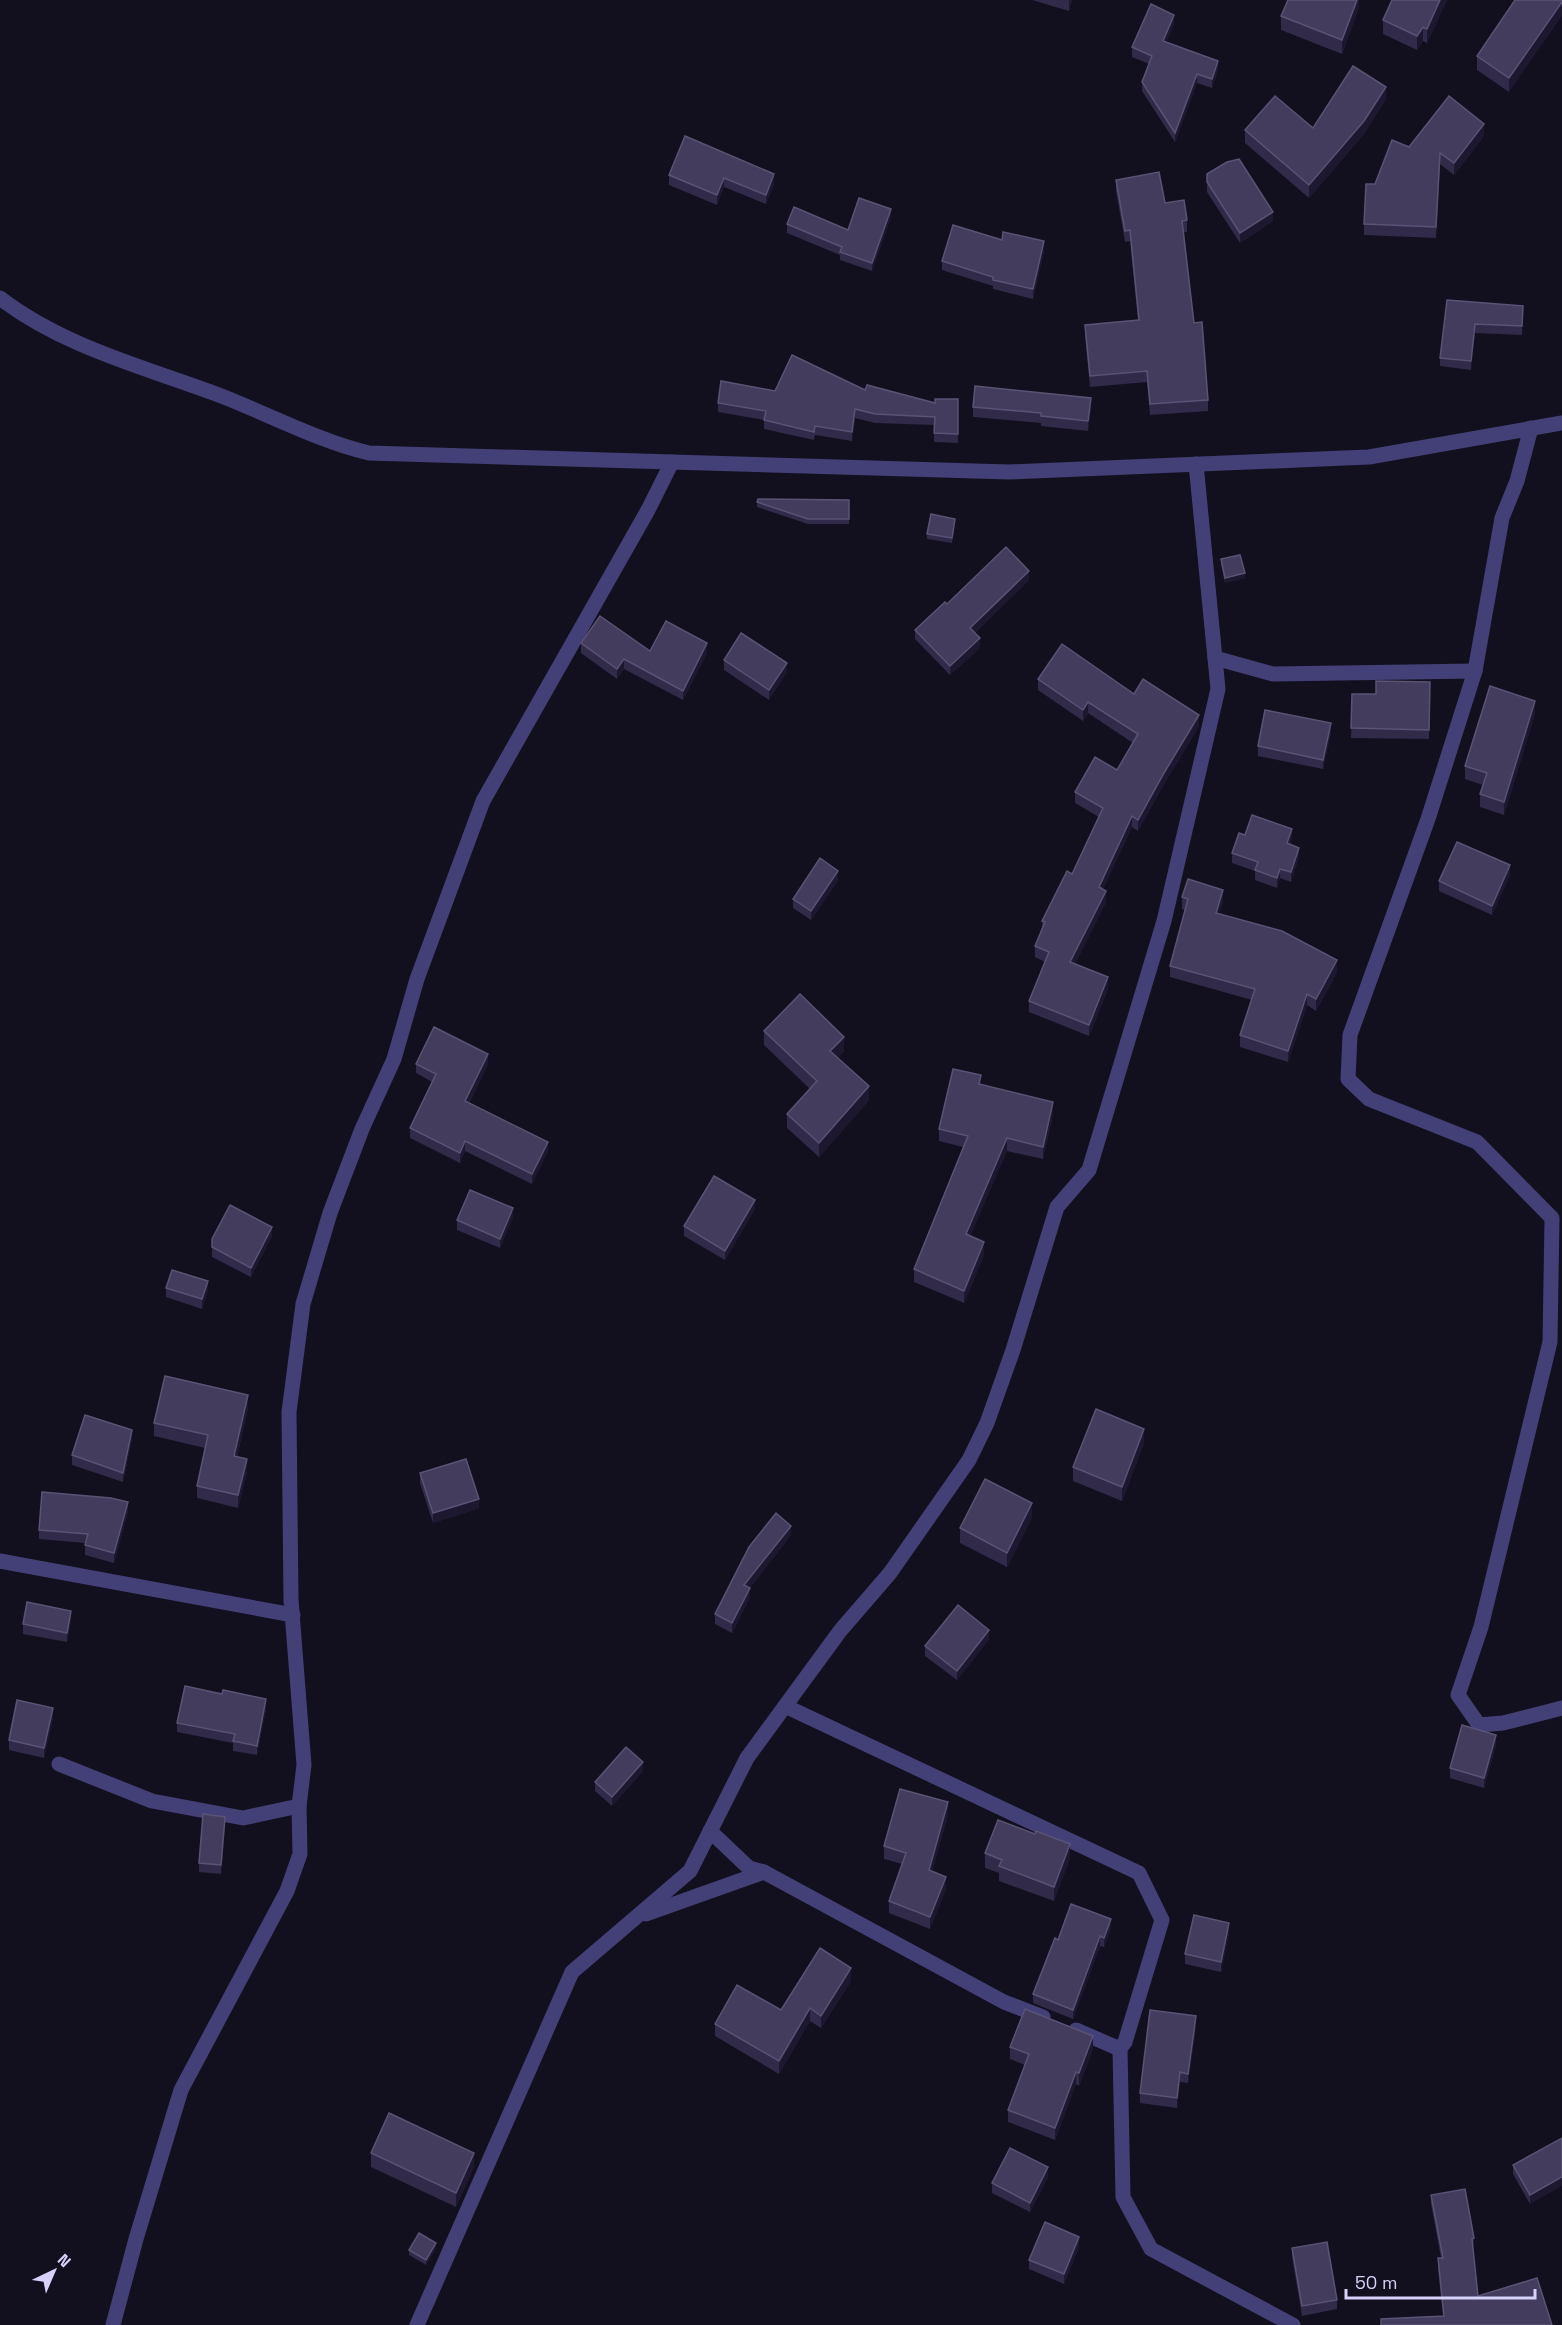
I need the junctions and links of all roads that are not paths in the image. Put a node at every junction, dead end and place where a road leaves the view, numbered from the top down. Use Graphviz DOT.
graph roads {
  1 [pos="0,298"];
  2 [pos="1562,423"];
  3 [pos="1531,428"];
  4 [pos="672,462"];
  5 [pos="1196,464"];
  6 [pos="1215,658"];
  7 [pos="1475,670"];
  8 [pos="0,1561"];
  9 [pos="293,1615"];
  10 [pos="785,1706"];
  11 [pos="1562,1708"];
  12 [pos="59,1764"];
  13 [pos="299,1806"];
  14 [pos="710,1831"];
  15 [pos="764,1872"];
  16 [pos="636,1917"];
  17 [pos="1120,2049"];
  18 [pos="113,2325"];
  19 [pos="417,2325"];
  20 [pos="1293,2325"];
  1 -- 4 [label="street"];
  2 -- 3 [label="street"];
  3 -- 5 [label="street"];
  3 -- 7 [label="street"];
  4 -- 5 [label="street"];
  4 -- 9 [label="street"];
  5 -- 6 [label="street"];
  6 -- 7 [label="street"];
  6 -- 10 [label="street"];
  7 -- 11 [label="street"];
  8 -- 9 [label="street"];
  9 -- 13 [label="street"];
  10 -- 14 [label="street"];
  10 -- 17 [label="street"];
  12 -- 13 [label="street"];
  13 -- 18 [label="street"];
  14 -- 15 [label="street"];
  14 -- 16 [label="street"];
  15 -- 16 [label="street"];
  15 -- 17 [label="street"];
  16 -- 19 [label="street"];
  17 -- 20 [label="street"];
}
